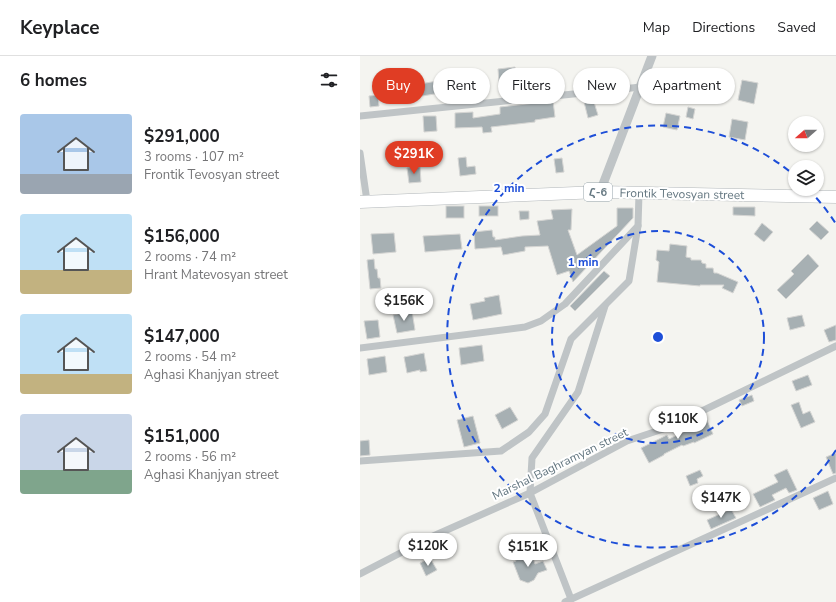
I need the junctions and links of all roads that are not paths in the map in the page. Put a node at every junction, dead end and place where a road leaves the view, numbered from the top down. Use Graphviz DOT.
graph roads {
  1 [pos="652,56"];
  2 [pos="648,68"];
  3 [pos="638,87"];
  4 [pos="638,95"];
  5 [pos="360,116"];
  6 [pos="360,154"];
  7 [pos="600,192"];
  8 [pos="639,194"];
  9 [pos="836,198"];
  10 [pos="363,201"];
  11 [pos="638,226"];
  12 [pos="606,304"];
  13 [pos="836,346"];
  14 [pos="360,348"];
  15 [pos="360,461"];
  16 [pos="836,478"];
  17 [pos="530,493"];
  18 [pos="360,574"];
  19 [pos="568,601"];
  1 -- 2 [label="street"];
  3 -- 5 [label="street"];
  4 -- 7 [label="street"];
  6 -- 10 [label="street"];
  7 -- 8 [label="main road, Frontik Tevosyan street / Հ-6"];
  7 -- 10 [label="main road, Frontik Tevosyan street / Հ-6"];
  8 -- 9 [label="main road, Frontik Tevosyan street / Հ-6"];
  8 -- 11 [label="street"];
  11 -- 12 [label="street"];
  11 -- 14 [label="street"];
  12 -- 15 [label="street"];
  12 -- 17 [label="street"];
  13 -- 17 [label="street, Marshal Baghramyan street"];
  16 -- 19 [label="street"];
  17 -- 18 [label="street, Marshal Baghramyan street"];
  17 -- 19 [label="street"];
}
